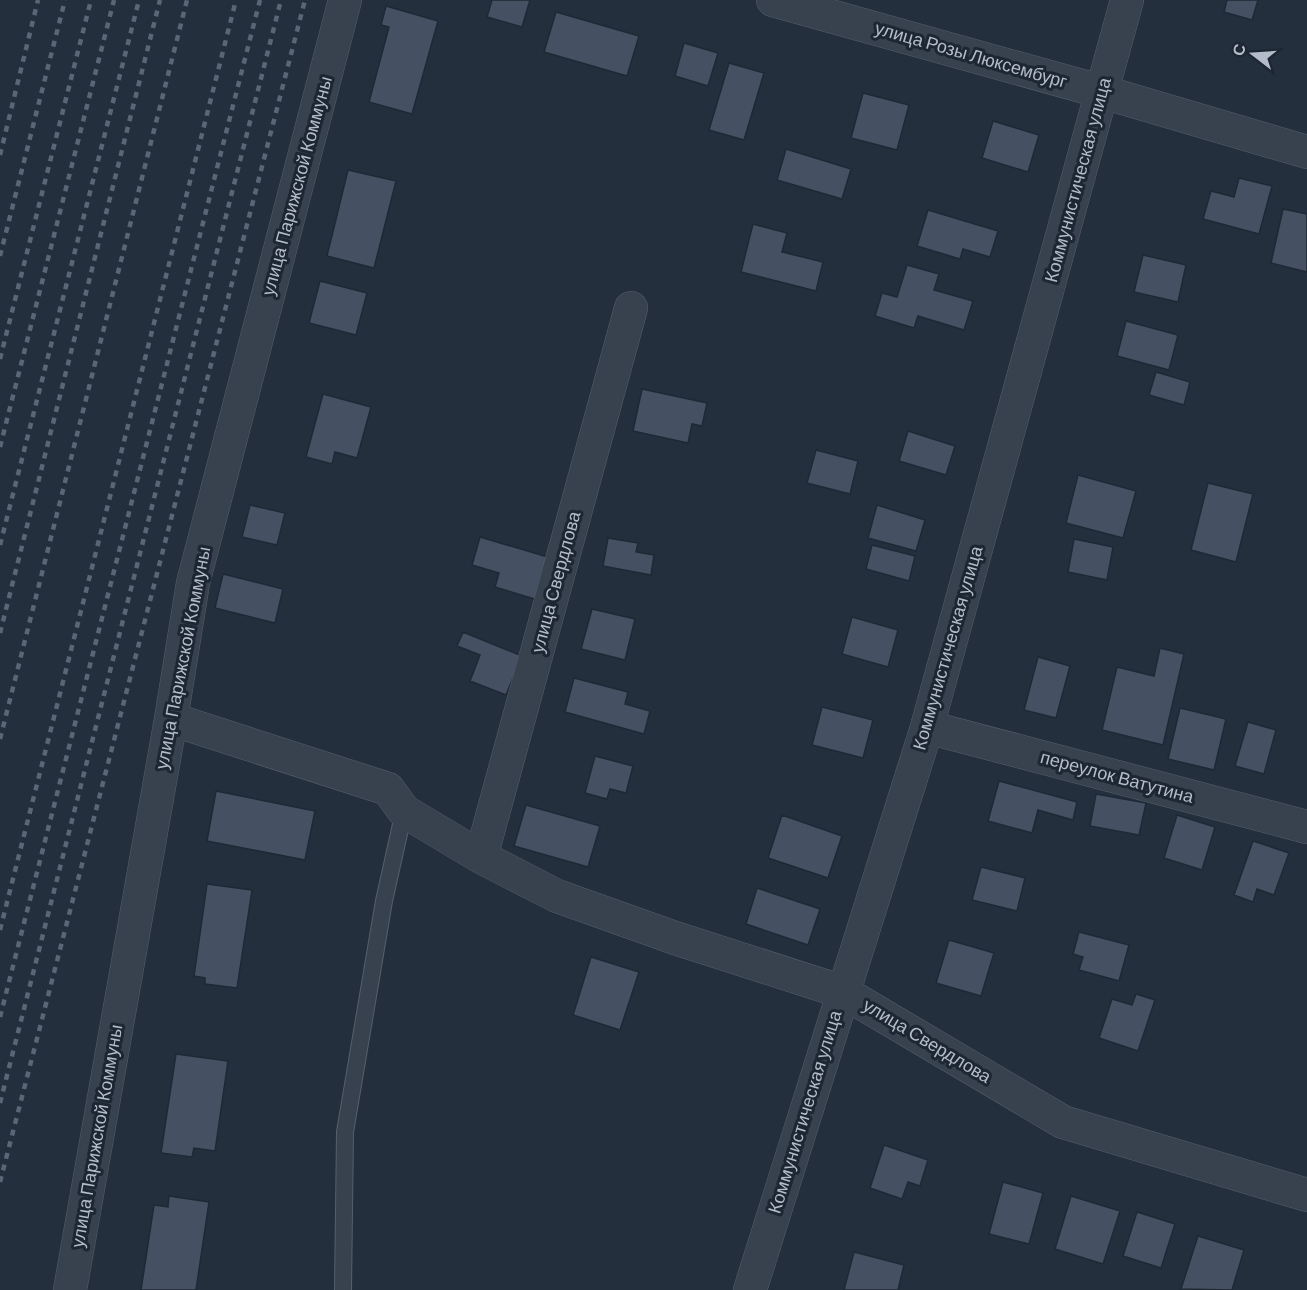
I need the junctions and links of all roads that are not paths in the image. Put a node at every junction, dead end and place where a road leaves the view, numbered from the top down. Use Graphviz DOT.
graph roads {
  1 [pos="345,0"];
  2 [pos="772,0"];
  3 [pos="1127,0"];
  4 [pos="1103,92"];
  5 [pos="1307,152"];
  6 [pos="631,308"];
  7 [pos="171,719"];
  8 [pos="927,727"];
  9 [pos="404,811"];
  10 [pos="1307,827"];
  11 [pos="481,857"];
  12 [pos="843,992"];
  13 [pos="1307,1195"];
  14 [pos="70,1290"];
  15 [pos="342,1290"];
  16 [pos="750,1290"];
  1 -- 7 [label="street, улица Парижской Коммуны"];
  2 -- 4 [label="street, улица Розы Люксембург"];
  3 -- 4 [label="street, Коммунистическая улица"];
  4 -- 5 [label="street, улица Розы Люксембург"];
  4 -- 8 [label="street, Коммунистическая улица"];
  6 -- 11 [label="street, улица Свердлова"];
  7 -- 9 [label="street, улица Свердлова"];
  7 -- 14 [label="street, улица Парижской Коммуны"];
  8 -- 10 [label="street, переулок Ватутина"];
  8 -- 12 [label="street, Коммунистическая улица"];
  9 -- 11 [label="street, улица Свердлова"];
  9 -- 15 [label="lane"];
  11 -- 12 [label="street, улица Свердлова"];
  12 -- 13 [label="street, улица Свердлова"];
  12 -- 16 [label="street, Коммунистическая улица"];
}
